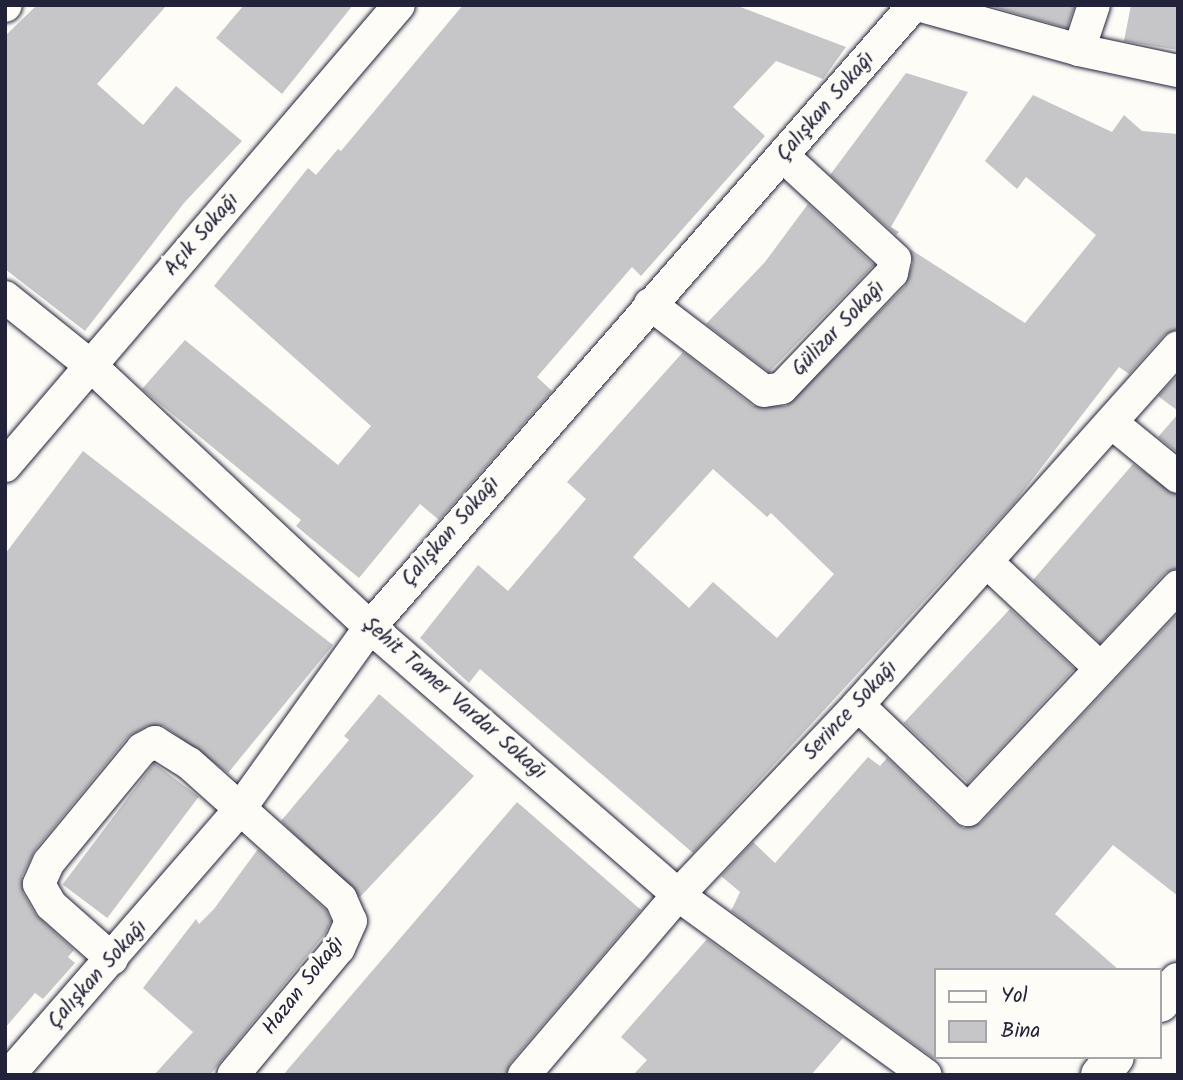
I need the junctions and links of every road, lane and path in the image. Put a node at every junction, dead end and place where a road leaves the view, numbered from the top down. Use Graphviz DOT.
graph roads {
  1 [pos="399,5"];
  2 [pos="887,5"];
  3 [pos="913,5"];
  4 [pos="1094,5"];
  5 [pos="1079,50"];
  6 [pos="1178,71"];
  7 [pos="783,156"];
  8 [pos="5,297"];
  9 [pos="650,304"];
  10 [pos="1178,347"];
  11 [pos="90,365"];
  12 [pos="1112,423"];
  13 [pos="5,466"];
  14 [pos="1178,477"];
  15 [pos="987,562"];
  16 [pos="1178,586"];
  17 [pos="370,627"];
  18 [pos="1098,666"];
  19 [pos="858,705"];
  20 [pos="239,810"];
  21 [pos="678,895"];
  22 [pos="112,959"];
  23 [pos="1178,982"];
  24 [pos="1162,1001"];
  25 [pos="1113,1059"];
  26 [pos="9,1075"];
  27 [pos="233,1075"];
  28 [pos="524,1075"];
  29 [pos="926,1075"];
  30 [pos="1100,1075"];
  1 -- 11 [label="street, Açık Sokağı"];
  2 -- 3 [label="street"];
  3 -- 5 [label="street"];
  3 -- 7 [label="street, Çalışkan Sokağı"];
  4 -- 5 [label="street"];
  5 -- 6 [label="street"];
  7 -- 9 [label="street, Çalışkan Sokağı"];
  7 -- 9 [label="street, Gülizar Sokağı"];
  8 -- 11 [label="street, Şehit Tamer Vardar Sokağı"];
  9 -- 17 [label="street, Çalışkan Sokağı"];
  10 -- 12 [label="street, Serince Sokağı"];
  11 -- 13 [label="street, Açık Sokağı"];
  11 -- 17 [label="street, Şehit Tamer Vardar Sokağı"];
  12 -- 14 [label="street"];
  12 -- 15 [label="street, Serince Sokağı"];
  15 -- 18 [label="street"];
  15 -- 19 [label="street, Serince Sokağı"];
  16 -- 18 [label="street"];
  17 -- 20 [label="street, Çalışkan Sokağı"];
  17 -- 21 [label="street, Şehit Tamer Vardar Sokağı"];
  18 -- 19 [label="street"];
  19 -- 21 [label="street, Serince Sokağı"];
  20 -- 22 [label="street, Çalışkan Sokağı"];
  20 -- 22 [label="street"];
  20 -- 27 [label="street, Hazan Sokağı"];
  21 -- 28 [label="street, Serince Sokağı"];
  21 -- 29 [label="street, Şehit Tamer Vardar Sokağı"];
  22 -- 26 [label="street, Çalışkan Sokağı"];
  23 -- 24 [label="main road"];
  25 -- 30 [label="main road"];
}
